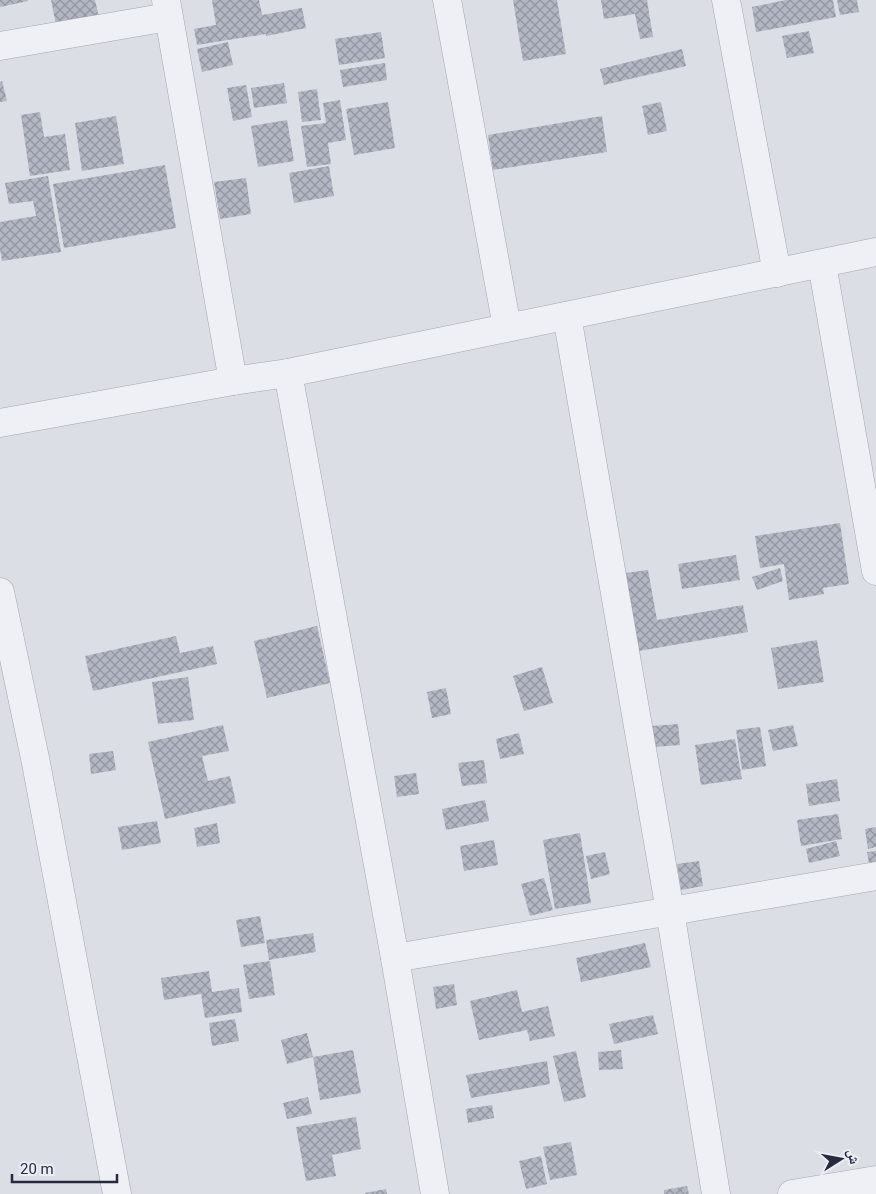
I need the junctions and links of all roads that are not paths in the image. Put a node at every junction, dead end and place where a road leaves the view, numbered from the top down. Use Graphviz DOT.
graph roads {
  1 [pos="447,0"];
  2 [pos="726,0"];
  3 [pos="167,8"];
  4 [pos="0,46"];
  5 [pos="876,252"];
  6 [pos="822,264"];
  7 [pos="778,273"];
  8 [pos="567,316"];
  9 [pos="507,327"];
  10 [pos="288,373"];
  11 [pos="233,381"];
  12 [pos="0,423"];
  13 [pos="876,571"];
  14 [pos="0,592"];
  15 [pos="876,876"];
  16 [pos="670,911"];
  17 [pos="395,958"];
  18 [pos="876,1180"];
  19 [pos="117,1194"];
  20 [pos="435,1194"];
  21 [pos="716,1194"];
  22 [pos="792,1194"];
  1 -- 9 [label="street"];
  2 -- 7 [label="street"];
  3 -- 4 [label="street"];
  3 -- 11 [label="street"];
  5 -- 6 [label="street"];
  6 -- 7 [label="street"];
  6 -- 13 [label="street"];
  7 -- 8 [label="street"];
  8 -- 9 [label="street"];
  8 -- 16 [label="street"];
  9 -- 10 [label="street"];
  10 -- 11 [label="street"];
  10 -- 17 [label="street"];
  11 -- 12 [label="street"];
  14 -- 19 [label="street"];
  15 -- 16 [label="street"];
  16 -- 17 [label="street"];
  16 -- 21 [label="street"];
  17 -- 20 [label="street"];
  18 -- 22 [label="street"];
}
